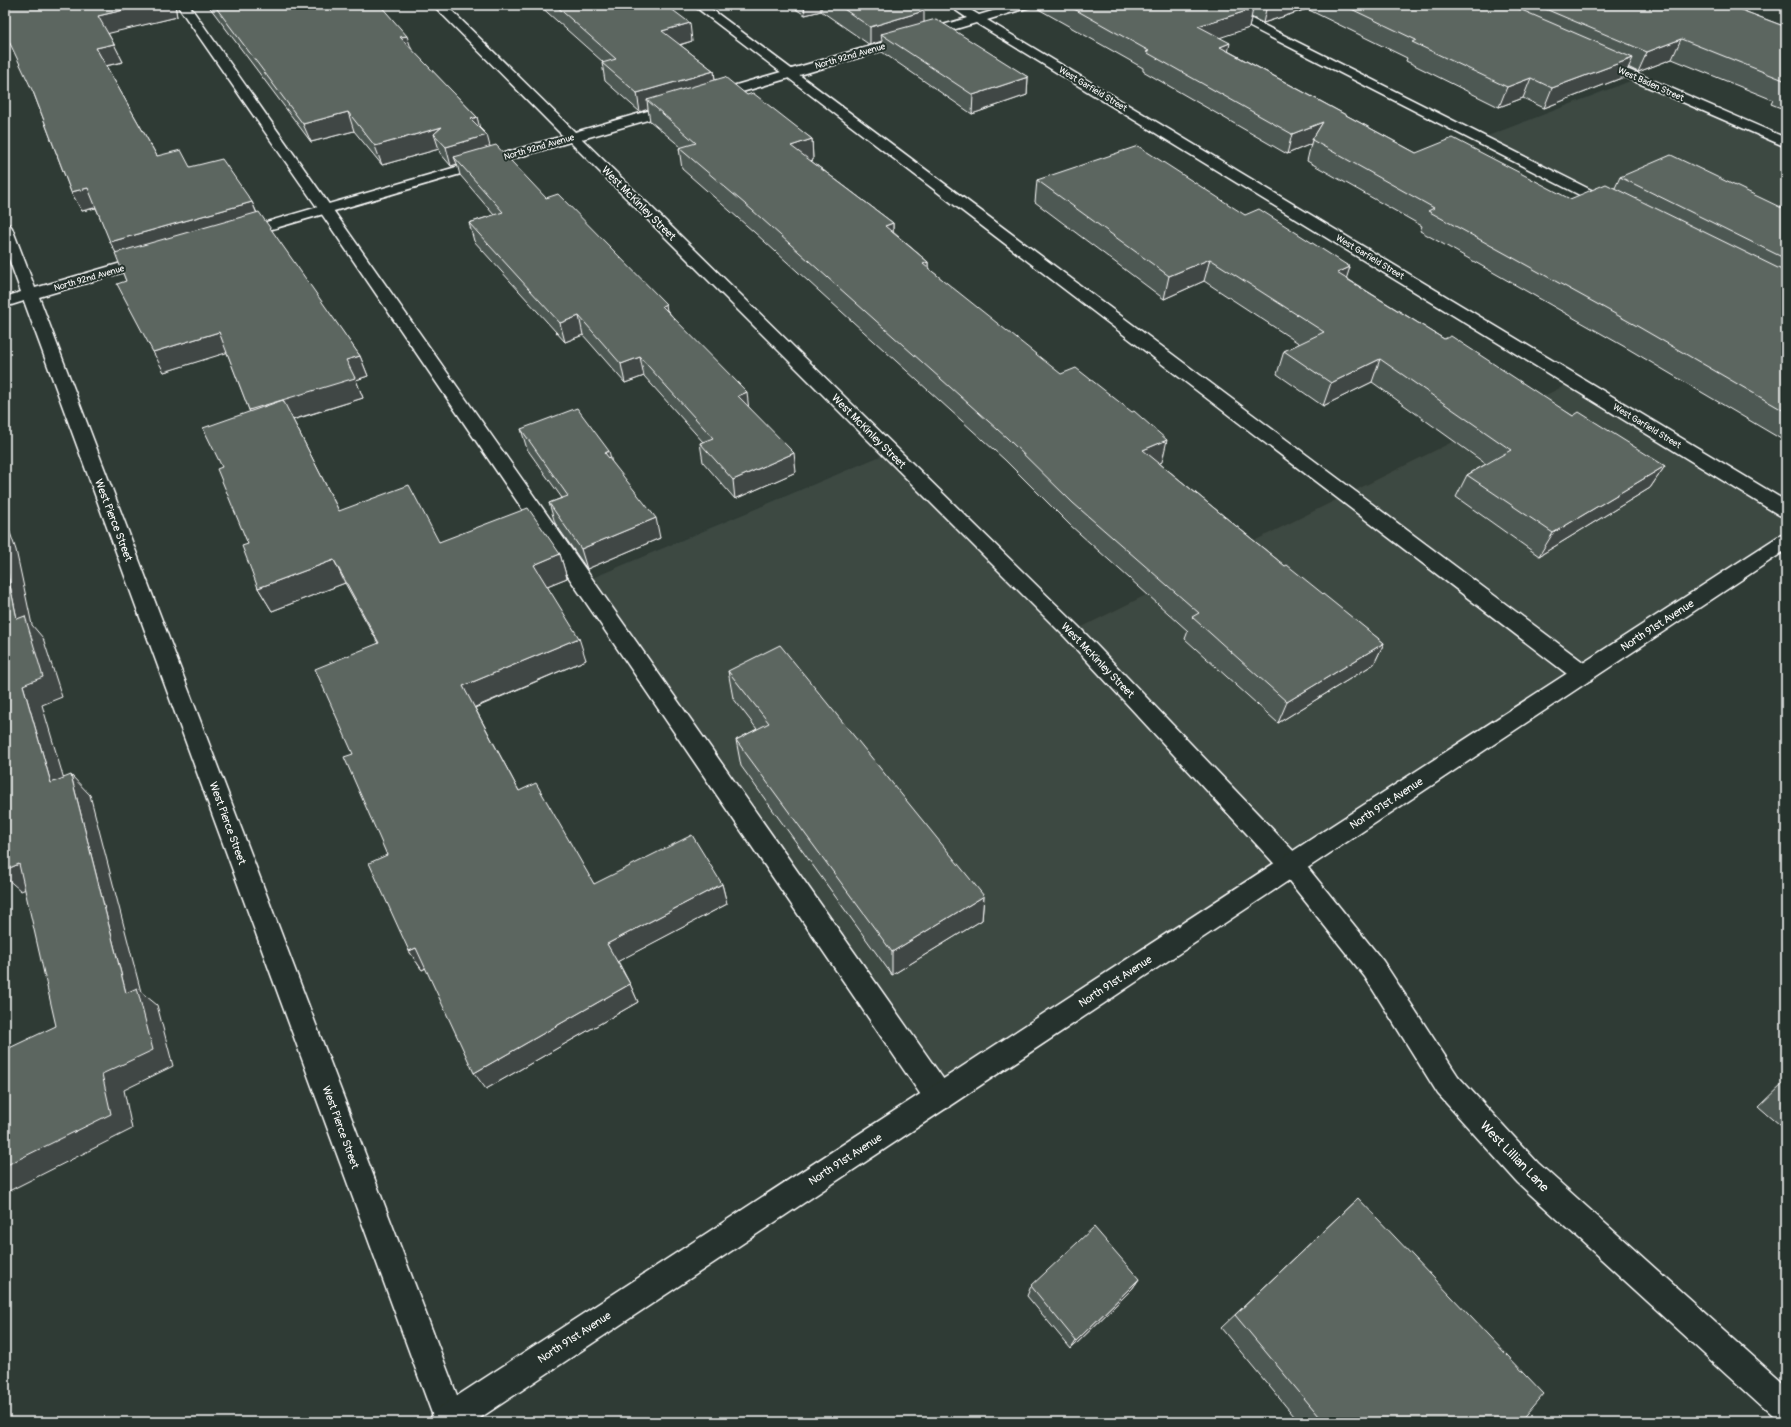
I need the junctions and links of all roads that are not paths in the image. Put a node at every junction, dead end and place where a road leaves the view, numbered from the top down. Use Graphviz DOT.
graph roads {
  1 [pos="182,5"];
  2 [pos="439,5"];
  3 [pos="699,5"];
  4 [pos="954,5"];
  5 [pos="1026,5"];
  6 [pos="1215,5"];
  7 [pos="977,19"];
  8 [pos="1584,55"];
  9 [pos="790,74"];
  10 [pos="572,137"];
  11 [pos="1786,143"];
  12 [pos="326,209"];
  13 [pos="1622,211"];
  14 [pos="5,228"];
  15 [pos="227,238"];
  16 [pos="159,257"];
  17 [pos="30,295"];
  18 [pos="5,302"];
  19 [pos="1786,510"];
  20 [pos="1786,541"];
  21 [pos="1583,674"];
  22 [pos="1291,865"];
  23 [pos="939,1097"];
  24 [pos="1786,1407"];
  25 [pos="448,1420"];
  1 -- 12 [label="street"];
  2 -- 10 [label="street, West McKinley Street"];
  3 -- 9 [label="street"];
  4 -- 7 [label="street, West Garfield Street"];
  5 -- 7 [label="street, North 92nd Avenue"];
  6 -- 13 [label="street"];
  7 -- 9 [label="street, North 92nd Avenue"];
  7 -- 19 [label="street, West Garfield Street"];
  8 -- 11 [label="street, West Baden Street"];
  9 -- 10 [label="street, North 92nd Avenue"];
  9 -- 21 [label="street"];
  10 -- 12 [label="street, North 92nd Avenue"];
  10 -- 22 [label="street, West McKinley Street"];
  12 -- 15 [label="street, North 92nd Avenue"];
  12 -- 23 [label="street"];
  14 -- 17 [label="street, West Pierce Street"];
  16 -- 17 [label="street, North 92nd Avenue"];
  17 -- 18 [label="street, North 92nd Avenue"];
  17 -- 25 [label="street, West Pierce Street"];
  20 -- 21 [label="street, North 91st Avenue"];
  21 -- 22 [label="street, North 91st Avenue"];
  22 -- 23 [label="street, North 91st Avenue"];
  22 -- 24 [label="street, West Lillian Lane"];
  23 -- 25 [label="street, North 91st Avenue"];
}
